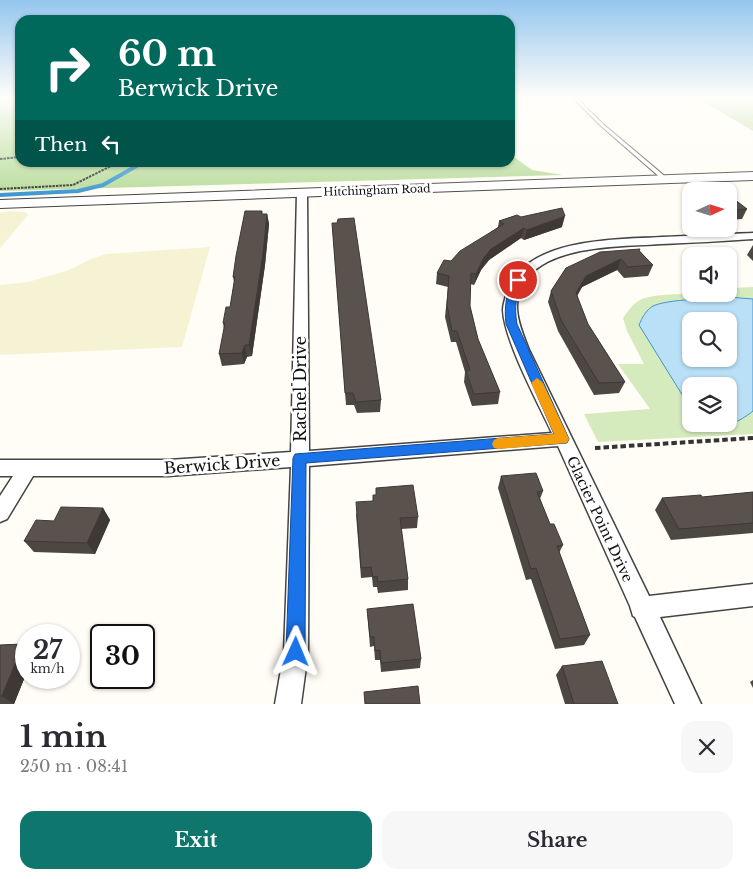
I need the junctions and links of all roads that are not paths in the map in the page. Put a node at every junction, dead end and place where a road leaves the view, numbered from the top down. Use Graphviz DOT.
graph roads {
  1 [pos="609,131"];
  2 [pos="753,176"];
  3 [pos="665,179"];
  4 [pos="302,193"];
  5 [pos="0,204"];
  6 [pos="753,236"];
  7 [pos="562,439"];
  8 [pos="300,458"];
  9 [pos="0,468"];
  10 [pos="28,469"];
  11 [pos="0,513"];
  12 [pos="753,595"];
  13 [pos="641,608"];
  14 [pos="288,704"];
  15 [pos="688,704"];
  1 -- 3 [label="lane"];
  2 -- 3 [label="street, Hitchingham Road"];
  3 -- 4 [label="street, Hitchingham Road"];
  4 -- 5 [label="street, Hitchingham Road"];
  4 -- 8 [label="street, Rachel Drive"];
  6 -- 7 [label="street, Glacier Point Drive"];
  7 -- 8 [label="street, Berwick Drive"];
  7 -- 13 [label="street, Glacier Point Drive"];
  8 -- 10 [label="street, Berwick Drive"];
  8 -- 14 [label="street, Rachel Drive"];
  9 -- 10 [label="street, Berwick Drive"];
  10 -- 11 [label="street"];
  12 -- 13 [label="street"];
  13 -- 15 [label="street, Glacier Point Drive"];
}
